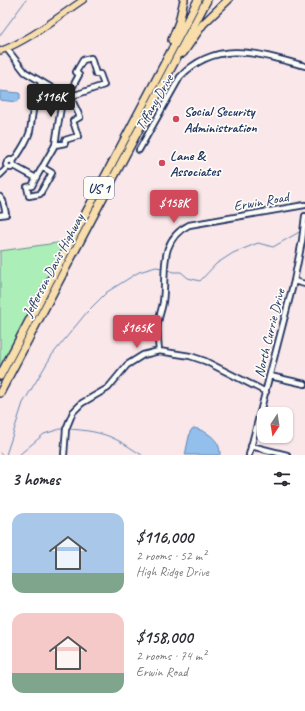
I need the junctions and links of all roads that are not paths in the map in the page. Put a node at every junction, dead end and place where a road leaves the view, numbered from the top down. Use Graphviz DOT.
graph roads {
  1 [pos="83,0"];
  2 [pos="184,0"];
  3 [pos="198,0"];
  4 [pos="207,0"];
  5 [pos="228,0"];
  6 [pos="7,49"];
  7 [pos="0,51"];
  8 [pos="305,66"];
  9 [pos="161,70"];
  10 [pos="42,82"];
  11 [pos="163,83"];
  12 [pos="65,95"];
  13 [pos="72,100"];
  14 [pos="55,145"];
  15 [pos="139,150"];
  16 [pos="14,164"];
  17 [pos="8,167"];
  18 [pos="42,167"];
  19 [pos="0,175"];
  20 [pos="36,178"];
  21 [pos="0,197"];
  22 [pos="305,205"];
  23 [pos="0,215"];
  24 [pos="305,216"];
  25 [pos="294,281"];
  26 [pos="305,284"];
  27 [pos="159,351"];
  28 [pos="0,376"];
  29 [pos="270,376"];
  30 [pos="305,384"];
  31 [pos="266,392"];
  32 [pos="0,393"];
  33 [pos="251,446"];
  34 [pos="64,455"];
  35 [pos="249,455"];
  36 [pos="287,455"];
  1 -- 6 [label="main road"];
  2 -- 9 [label="highway"];
  3 -- 9 [label="highway, Jefferson Davis Highway / US 1"];
  4 -- 11 [label="highway, Jefferson Davis Highway / US 1"];
  5 -- 11 [label="highway"];
  6 -- 7 [label="main road"];
  6 -- 10 [label="street"];
  8 -- 15 [label="street, Tiffany Drive"];
  9 -- 28 [label="highway, Jefferson Davis Highway / US 1"];
  10 -- 12 [label="street"];
  10 -- 16 [label="street"];
  11 -- 32 [label="highway, Jefferson Davis Highway / US 1"];
  12 -- 13 [label="street"];
  12 -- 13 [label="street"];
  12 -- 14 [label="street"];
  13 -- 14 [label="street"];
  14 -- 18 [label="street"];
  16 -- 17 [label="street"];
  16 -- 17 [label="street"];
  16 -- 20 [label="street"];
  17 -- 19 [label="street"];
  18 -- 20 [label="street"];
  18 -- 20 [label="street"];
  21 -- 23 [label="street"];
  22 -- 27 [label="street, Erwin Road"];
  24 -- 25 [label="street, North Currie Drive"];
  25 -- 26 [label="street"];
  25 -- 29 [label="street, North Currie Drive"];
  27 -- 31 [label="street"];
  27 -- 34 [label="street"];
  29 -- 30 [label="street"];
  29 -- 31 [label="street, North Currie Drive"];
  31 -- 33 [label="street, North Currie Drive"];
  33 -- 35 [label="street, North Currie Drive"];
  33 -- 36 [label="street"];
}
